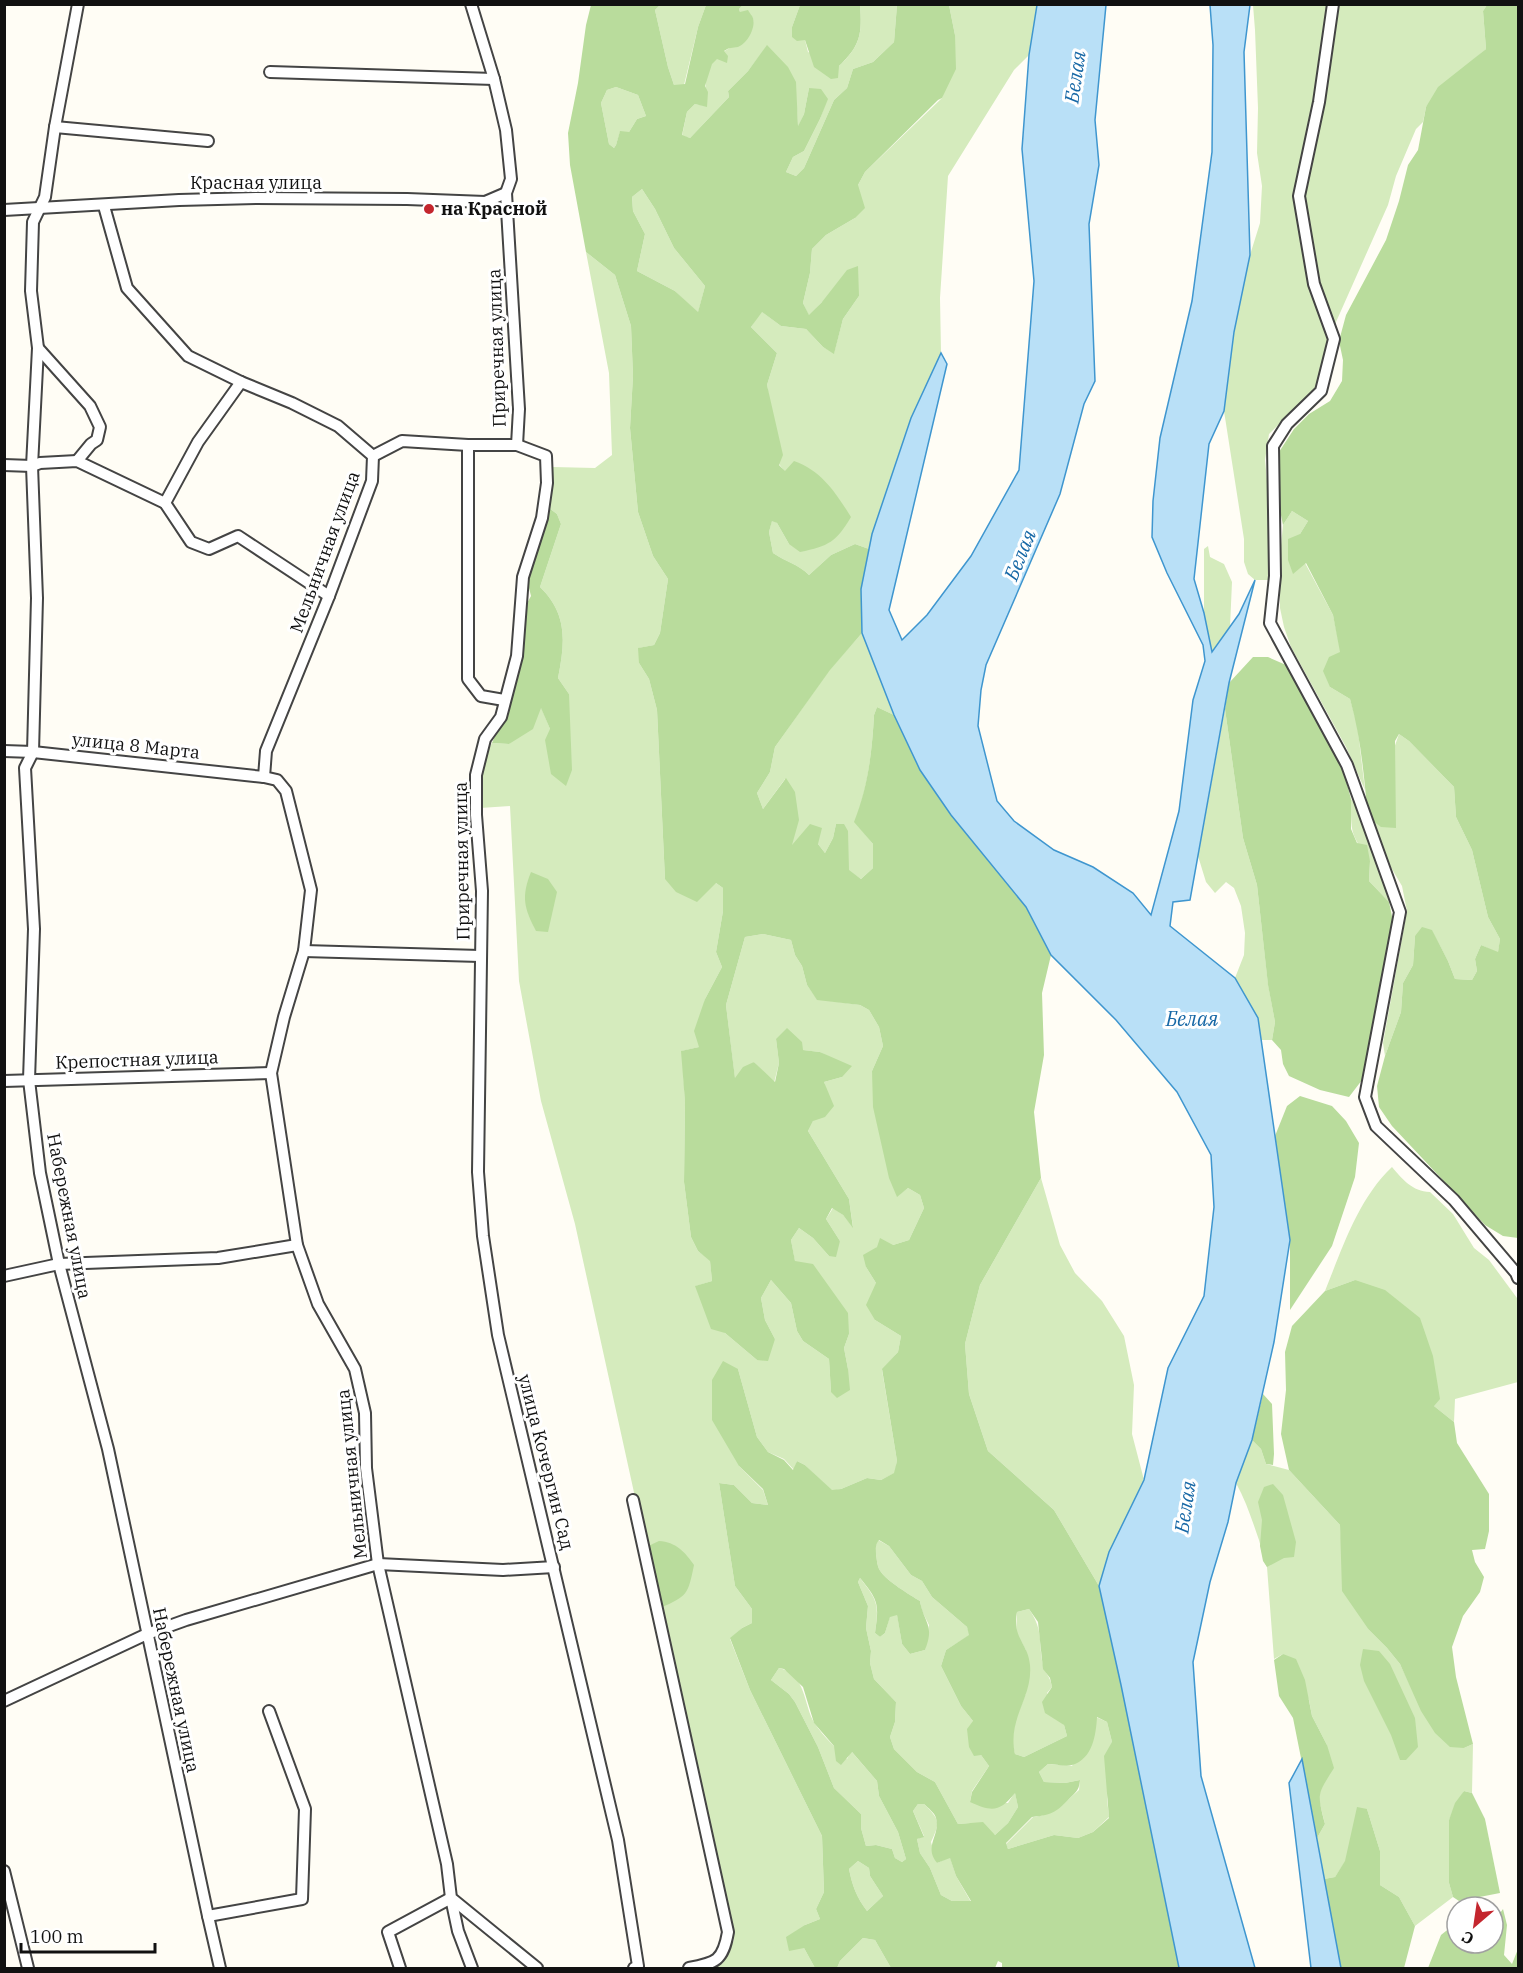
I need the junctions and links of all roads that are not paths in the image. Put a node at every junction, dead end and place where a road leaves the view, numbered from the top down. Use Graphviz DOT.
graph roads {
  1 [pos="78,4"];
  2 [pos="471,4"];
  3 [pos="1333,4"];
  4 [pos="270,72"];
  5 [pos="494,79"];
  6 [pos="55,127"];
  7 [pos="208,141"];
  8 [pos="506,193"];
  9 [pos="104,206"];
  10 [pos="39,208"];
  11 [pos="4,210"];
  12 [pos="38,348"];
  13 [pos="241,382"];
  14 [pos="468,445"];
  15 [pos="517,445"];
  16 [pos="373,456"];
  17 [pos="77,461"];
  18 [pos="4,465"];
  19 [pos="32,466"];
  20 [pos="165,503"];
  21 [pos="328,596"];
  22 [pos="504,700"];
  23 [pos="4,751"];
  24 [pos="33,752"];
  25 [pos="264,777"];
  26 [pos="303,951"];
  27 [pos="480,956"];
  28 [pos="271,1073"];
  29 [pos="29,1080"];
  30 [pos="4,1081"];
  31 [pos="297,1245"];
  32 [pos="59,1264"];
  33 [pos="4,1276"];
  34 [pos="1518,1278"];
  35 [pos="633,1500"];
  36 [pos="378,1564"];
  37 [pos="554,1567"];
  38 [pos="147,1634"];
  39 [pos="4,1701"];
  40 [pos="270,1711"];
  41 [pos="4,1871"];
  42 [pos="451,1898"];
  43 [pos="208,1916"];
  44 [pos="28,1968"];
  45 [pos="220,1968"];
  46 [pos="400,1968"];
  47 [pos="472,1968"];
  48 [pos="537,1968"];
  49 [pos="634,1968"];
  50 [pos="689,1968"];
  1 -- 6 [label="street, Набережная улица"];
  2 -- 5 [label="street, Приречная улица"];
  3 -- 34 [label="street"];
  4 -- 5 [label="street"];
  5 -- 8 [label="street, Приречная улица"];
  6 -- 7 [label="street"];
  6 -- 10 [label="street, Набережная улица"];
  8 -- 9 [label="street, Красная улица"];
  8 -- 15 [label="street, Приречная улица"];
  9 -- 10 [label="street, Красная улица"];
  9 -- 13 [label="street, Мельничная улица"];
  10 -- 11 [label="street, Красная улица"];
  10 -- 12 [label="street, Набережная улица"];
  12 -- 17 [label="street"];
  12 -- 19 [label="street, Набережная улица"];
  13 -- 16 [label="street, Мельничная улица"];
  13 -- 20 [label="street"];
  14 -- 15 [label="street"];
  14 -- 16 [label="street"];
  14 -- 22 [label="street"];
  15 -- 22 [label="street, Приречная улица"];
  16 -- 21 [label="street, Мельничная улица"];
  17 -- 19 [label="street"];
  17 -- 20 [label="street"];
  18 -- 19 [label="street"];
  19 -- 24 [label="street, Набережная улица"];
  20 -- 21 [label="street"];
  21 -- 25 [label="street, Мельничная улица"];
  22 -- 27 [label="street, Приречная улица"];
  23 -- 24 [label="street, улица 8 Марта"];
  24 -- 25 [label="street, улица 8 Марта"];
  24 -- 29 [label="street, Набережная улица"];
  25 -- 26 [label="street, Мельничная улица"];
  26 -- 27 [label="street"];
  26 -- 28 [label="street, Мельничная улица"];
  27 -- 37 [label="street, улица Кочергин Сад"];
  28 -- 29 [label="street, Крепостная улица"];
  28 -- 31 [label="street, Мельничная улица"];
  29 -- 30 [label="street, Крепостная улица"];
  29 -- 32 [label="street, Набережная улица"];
  31 -- 32 [label="street"];
  31 -- 36 [label="street, Мельничная улица"];
  32 -- 33 [label="street"];
  32 -- 38 [label="street, Набережная улица"];
  35 -- 50 [label="street"];
  36 -- 37 [label="street"];
  36 -- 38 [label="street"];
  36 -- 42 [label="street, Мельничная улица"];
  37 -- 49 [label="street, улица Кочергин Сад"];
  38 -- 39 [label="street"];
  38 -- 43 [label="street, Набережная улица"];
  40 -- 43 [label="street"];
  41 -- 44 [label="street"];
  42 -- 46 [label="street"];
  42 -- 47 [label="street, Мельничная улица"];
  42 -- 48 [label="street"];
  43 -- 45 [label="street, Набережная улица"];
}
